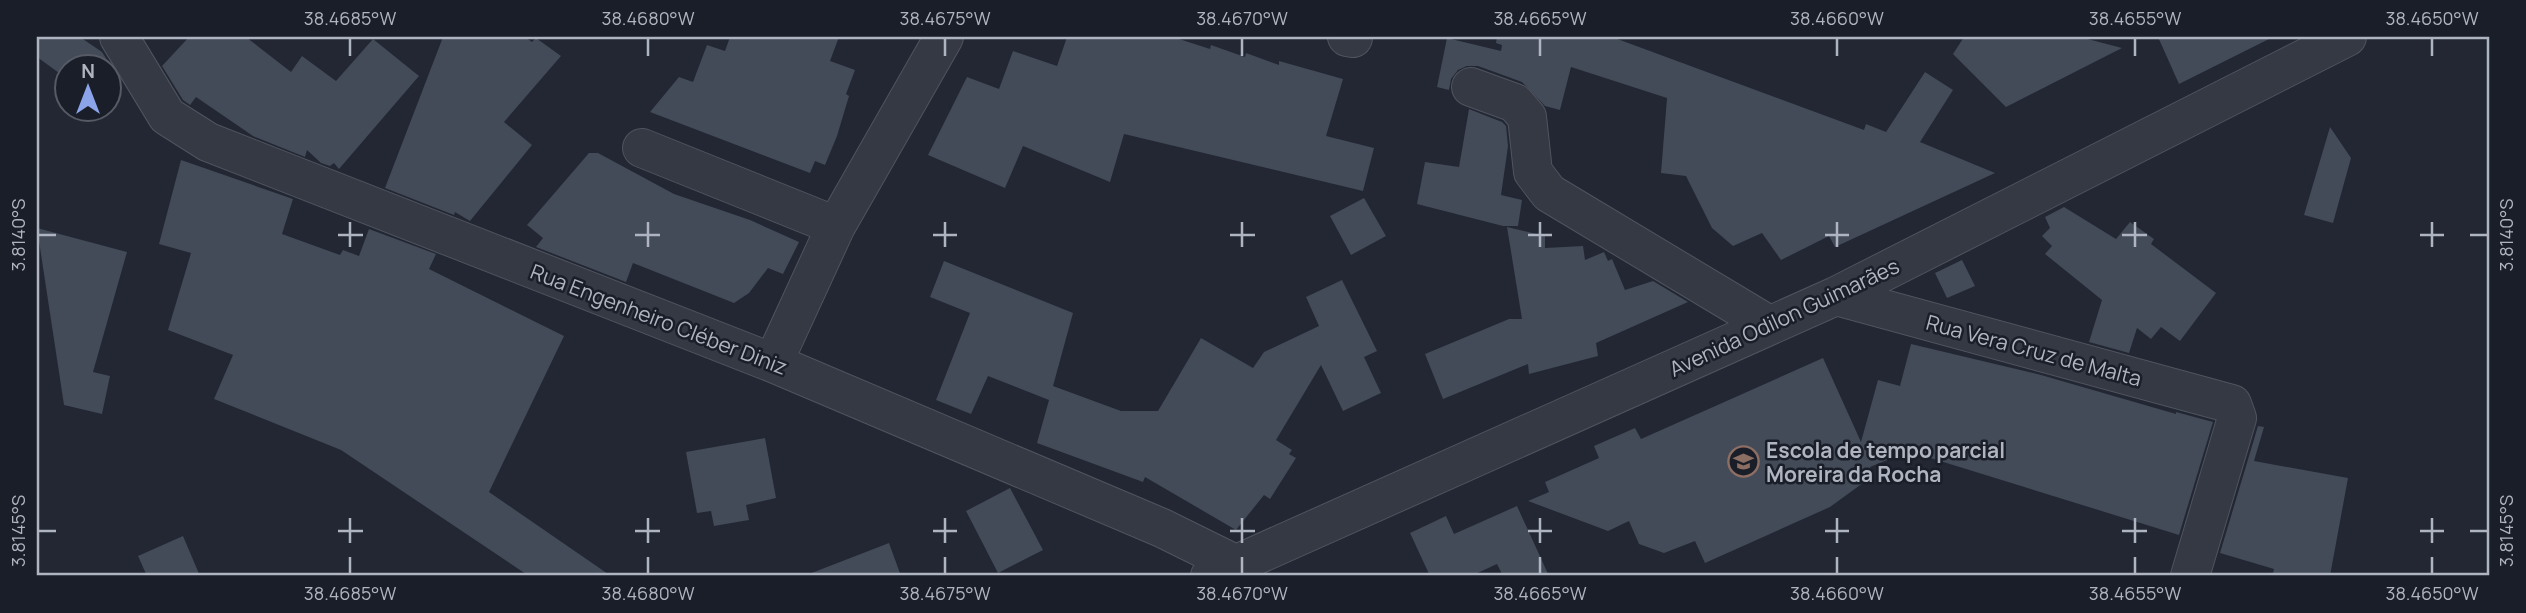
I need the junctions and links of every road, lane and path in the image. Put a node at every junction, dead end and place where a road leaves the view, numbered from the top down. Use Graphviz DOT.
graph roads {
  1 [pos="119,37"];
  2 [pos="944,37"];
  3 [pos="2347,37"];
  4 [pos="1471,87"];
  5 [pos="642,148"];
  6 [pos="836,226"];
  7 [pos="1836,296"];
  8 [pos="1769,325"];
  9 [pos="773,363"];
  10 [pos="1222,570"];
  11 [pos="2190,576"];
  1 -- 9 [label="street, Rua Engenheiro Cléber Diniz"];
  2 -- 6 [label="street"];
  3 -- 7 [label="street, Avenida Odilon Guimarães"];
  4 -- 8 [label="street"];
  5 -- 6 [label="street"];
  6 -- 9 [label="street"];
  7 -- 8 [label="street, Avenida Odilon Guimarães"];
  7 -- 11 [label="street, Rua Vera Cruz de Malta"];
  8 -- 10 [label="street, Avenida Odilon Guimarães"];
  9 -- 10 [label="street, Rua Engenheiro Cléber Diniz"];
}
